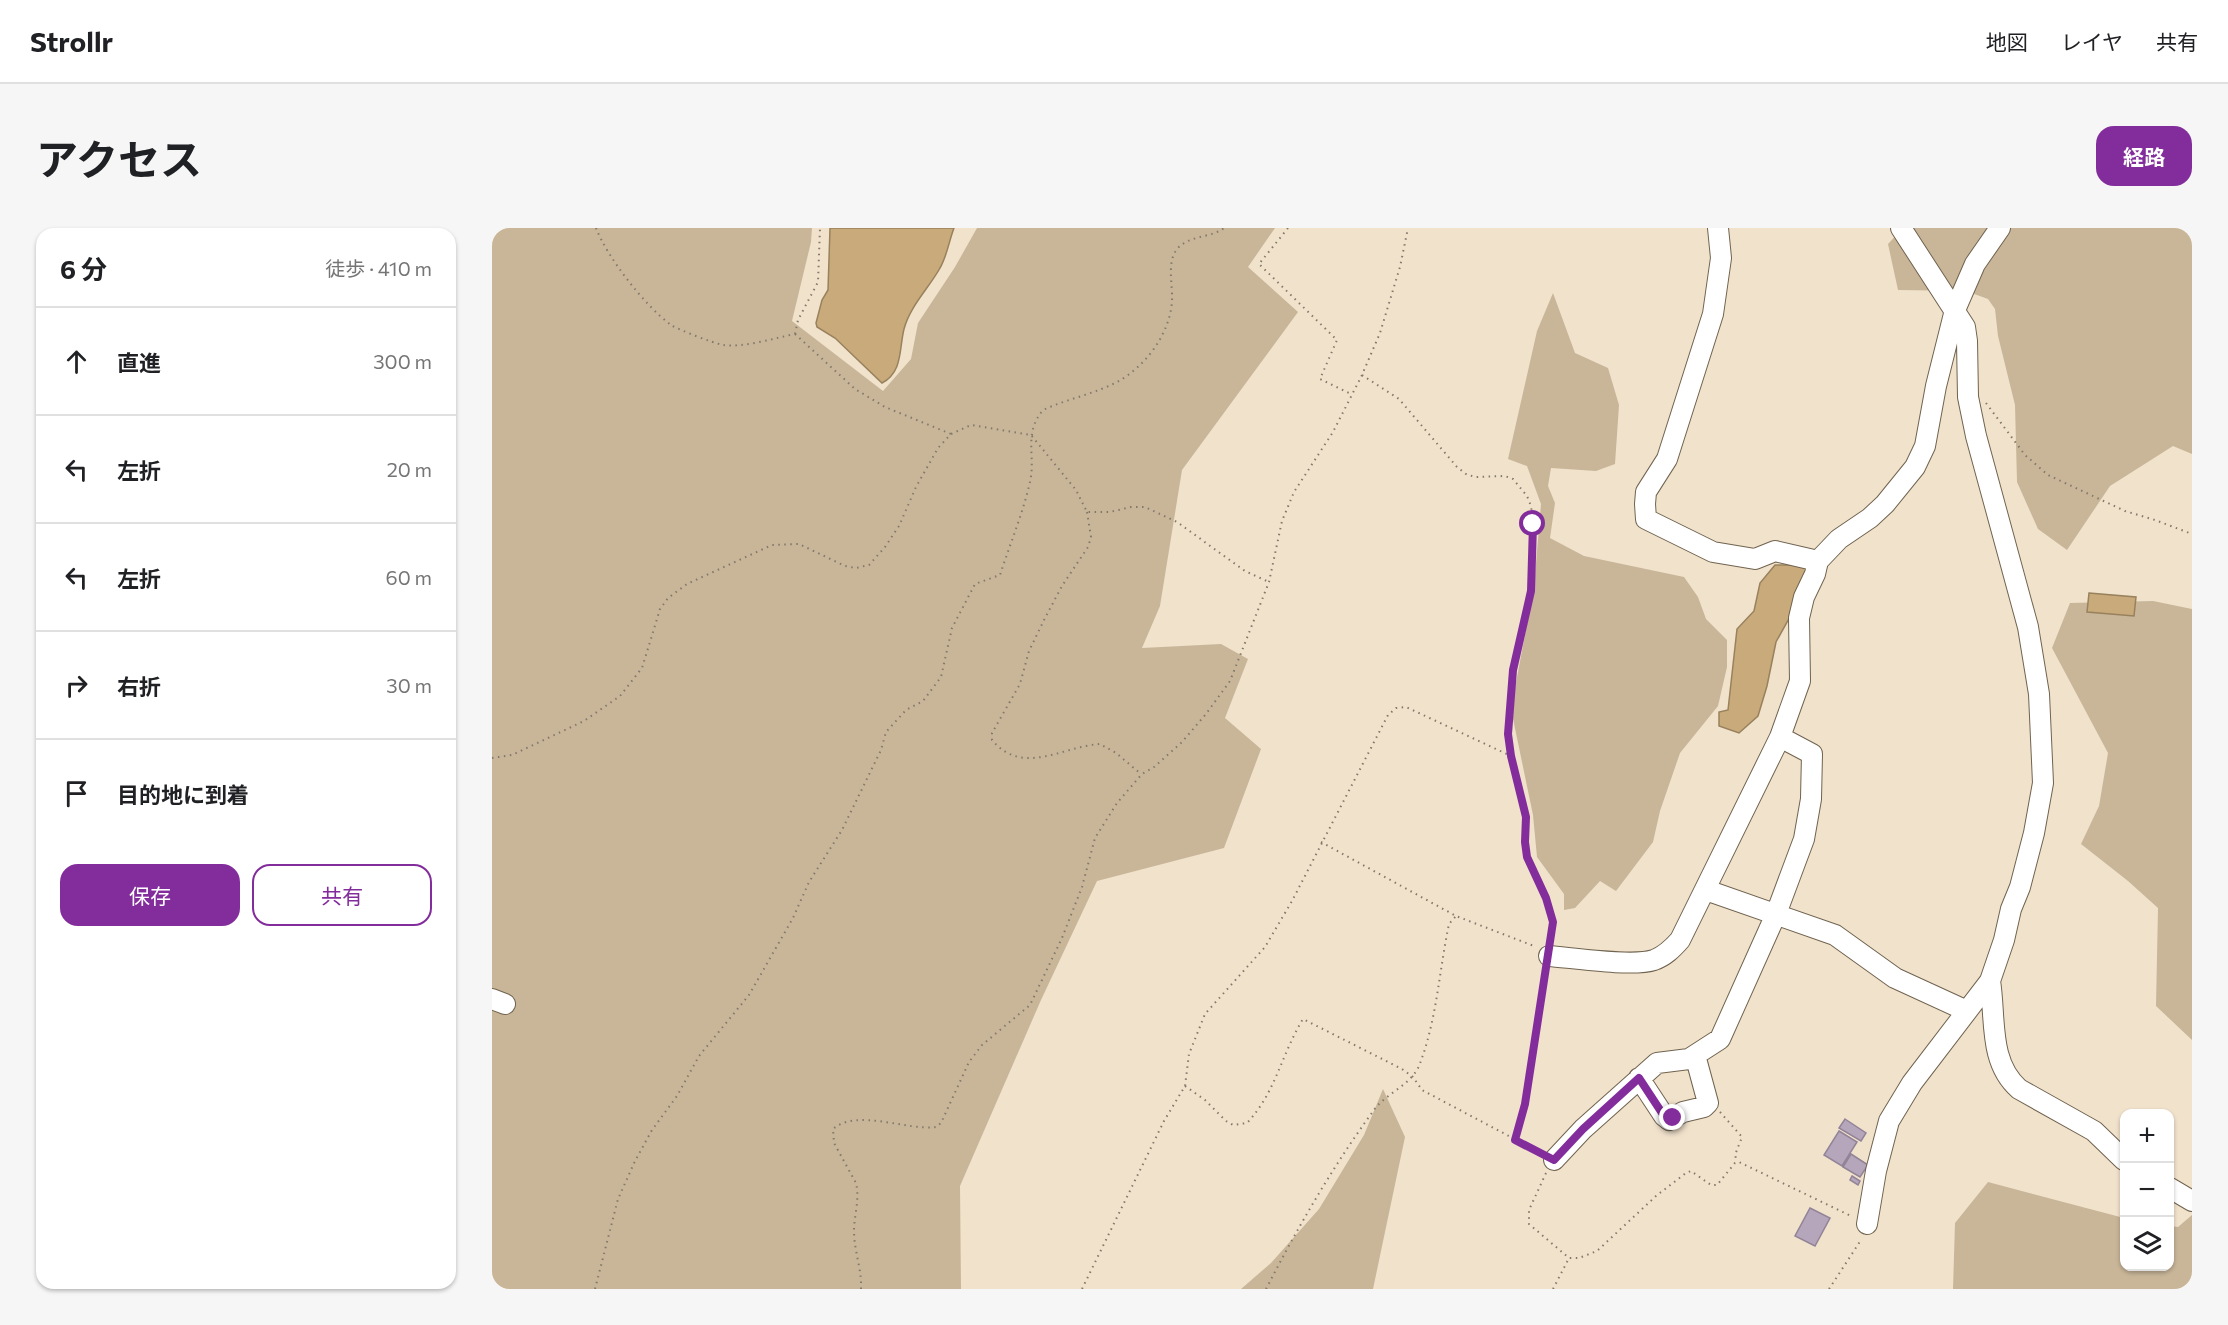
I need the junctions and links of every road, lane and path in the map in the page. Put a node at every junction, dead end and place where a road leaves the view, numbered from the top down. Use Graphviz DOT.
graph roads {
  1 [pos="596,228"];
  2 [pos="820,228"];
  3 [pos="1224,228"];
  4 [pos="1288,228"];
  5 [pos="1408,228"];
  6 [pos="1718,228"];
  7 [pos="1901,228"];
  8 [pos="2000,228"];
  9 [pos="1955,310"];
  10 [pos="795,334"];
  11 [pos="1362,375"];
  12 [pos="1351,394"];
  13 [pos="1968,397"];
  14 [pos="951,434"];
  15 [pos="1031,435"];
  16 [pos="1087,512"];
  17 [pos="2192,534"];
  18 [pos="1818,561"];
  19 [pos="1269,582"];
  20 [pos="1780,737"];
  21 [pos="1511,756"];
  22 [pos="492,758"];
  23 [pos="1142,774"];
  24 [pos="1322,842"];
  25 [pos="1706,890"];
  26 [pos="1776,914"];
  27 [pos="1456,916"];
  28 [pos="1548,953"];
  29 [pos="1990,981"];
  30 [pos="1967,1011"];
  31 [pos="1695,1055"];
  32 [pos="1413,1077"];
  33 [pos="1639,1078"];
  34 [pos="1185,1086"];
  35 [pos="1707,1101"];
  36 [pos="1515,1140"];
  37 [pos="2120,1156"];
  38 [pos="1554,1160"];
  39 [pos="1737,1162"];
  40 [pos="2174,1191"];
  41 [pos="2192,1201"];
  42 [pos="1867,1224"];
  43 [pos="1569,1258"];
  44 [pos="595,1289"];
  45 [pos="861,1289"];
  46 [pos="1082,1289"];
  47 [pos="1266,1289"];
  48 [pos="1553,1289"];
  49 [pos="1829,1289"];
  1 -- 10 [label="path"];
  2 -- 10 [label="path"];
  3 -- 15 [label="path"];
  4 -- 12 [label="path"];
  5 -- 11 [label="path"];
  6 -- 18 [label="street"];
  7 -- 9 [label="street"];
  8 -- 9 [label="street"];
  9 -- 13 [label="street"];
  9 -- 18 [label="street"];
  10 -- 14 [label="path"];
  11 -- 12 [label="path"];
  11 -- 21 [label="path"];
  12 -- 19 [label="path"];
  13 -- 17 [label="path"];
  13 -- 29 [label="street"];
  14 -- 15 [label="path"];
  14 -- 22 [label="path"];
  15 -- 16 [label="path"];
  15 -- 44 [label="path"];
  16 -- 19 [label="path"];
  16 -- 23 [label="path"];
  18 -- 20 [label="street"];
  19 -- 23 [label="path"];
  20 -- 25 [label="street"];
  20 -- 26 [label="street"];
  21 -- 24 [label="path"];
  21 -- 28 [label="path"];
  23 -- 45 [label="path"];
  24 -- 27 [label="path"];
  24 -- 34 [label="path"];
  25 -- 26 [label="street"];
  25 -- 28 [label="street"];
  26 -- 30 [label="street"];
  26 -- 31 [label="street"];
  27 -- 28 [label="path"];
  27 -- 32 [label="path"];
  28 -- 36 [label="path"];
  29 -- 30 [label="street"];
  29 -- 37 [label="street"];
  30 -- 42 [label="street"];
  31 -- 33 [label="street"];
  31 -- 35 [label="street"];
  32 -- 34 [label="path"];
  32 -- 36 [label="path"];
  32 -- 47 [label="path"];
  33 -- 35 [label="street"];
  33 -- 38 [label="street"];
  34 -- 46 [label="path"];
  35 -- 39 [label="path"];
  36 -- 38 [label="path"];
  38 -- 43 [label="path"];
  39 -- 42 [label="path"];
  39 -- 43 [label="path"];
  40 -- 41 [label="street"];
  42 -- 49 [label="path"];
  43 -- 48 [label="path"];
}
